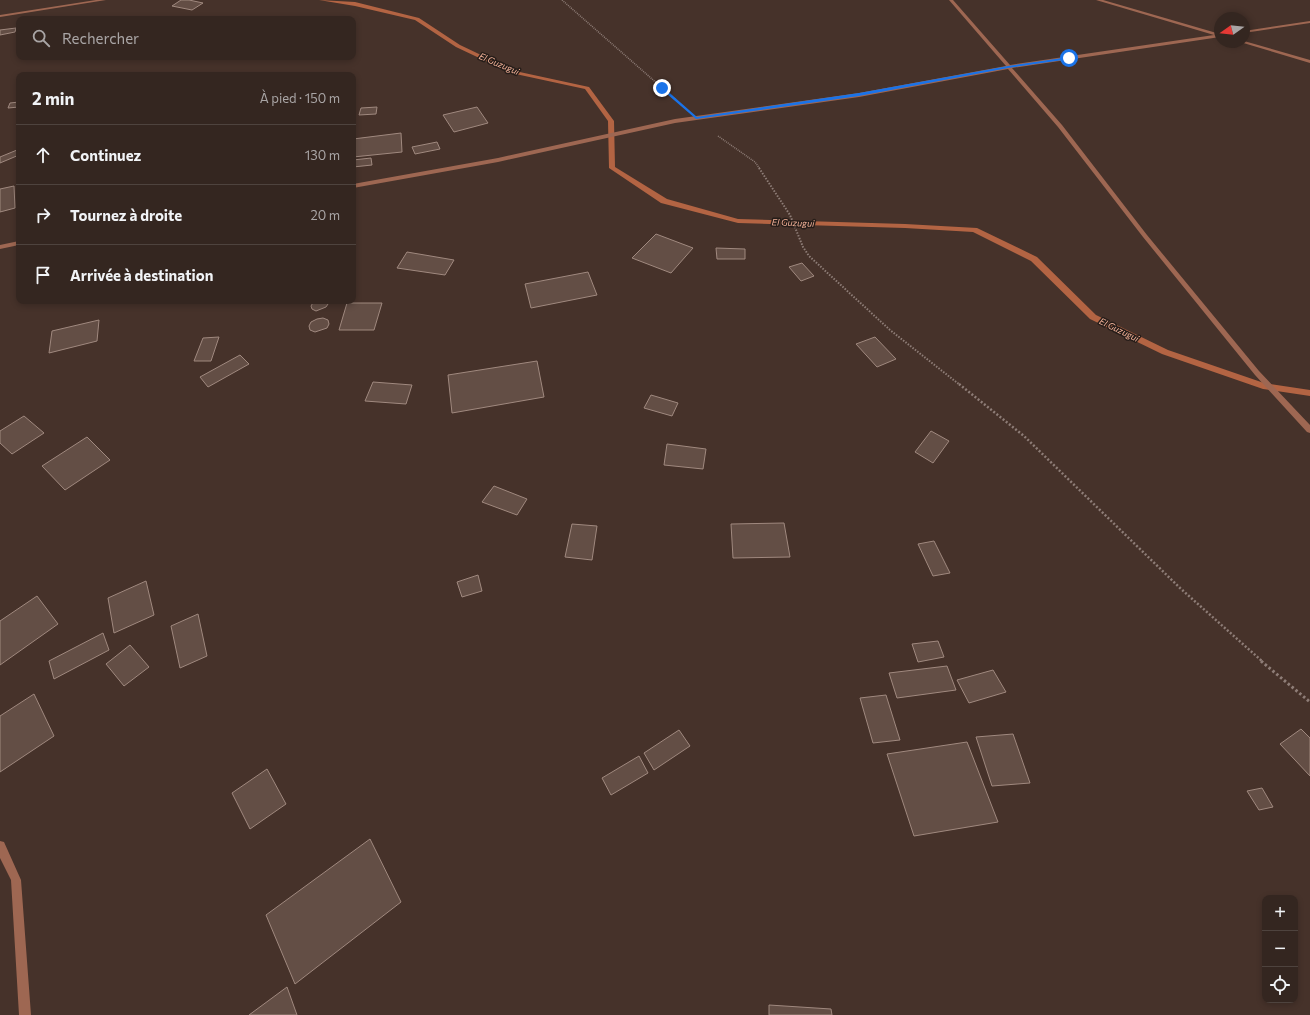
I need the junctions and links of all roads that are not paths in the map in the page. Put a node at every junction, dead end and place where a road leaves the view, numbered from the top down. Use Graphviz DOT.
graph roads {
  1 [pos="104,0"];
  2 [pos="952,0"];
  3 [pos="1098,0"];
  4 [pos="0,16"];
  5 [pos="1310,22"];
  6 [pos="1250,31"];
  7 [pos="1214,34"];
  8 [pos="1214,37"];
  9 [pos="1250,44"];
  10 [pos="1310,62"];
  11 [pos="1008,67"];
  12 [pos="356,185"];
  13 [pos="16,244"];
  14 [pos="0,247"];
  15 [pos="1310,430"];
  16 [pos="0,846"];
  17 [pos="25,1015"];
  1 -- 4 [label="street"];
  2 -- 11 [label="street"];
  3 -- 7 [label="street"];
  5 -- 6 [label="street"];
  8 -- 11 [label="street"];
  9 -- 10 [label="street"];
  11 -- 12 [label="street"];
  11 -- 15 [label="street"];
  13 -- 14 [label="street"];
  16 -- 17 [label="street"];
}
